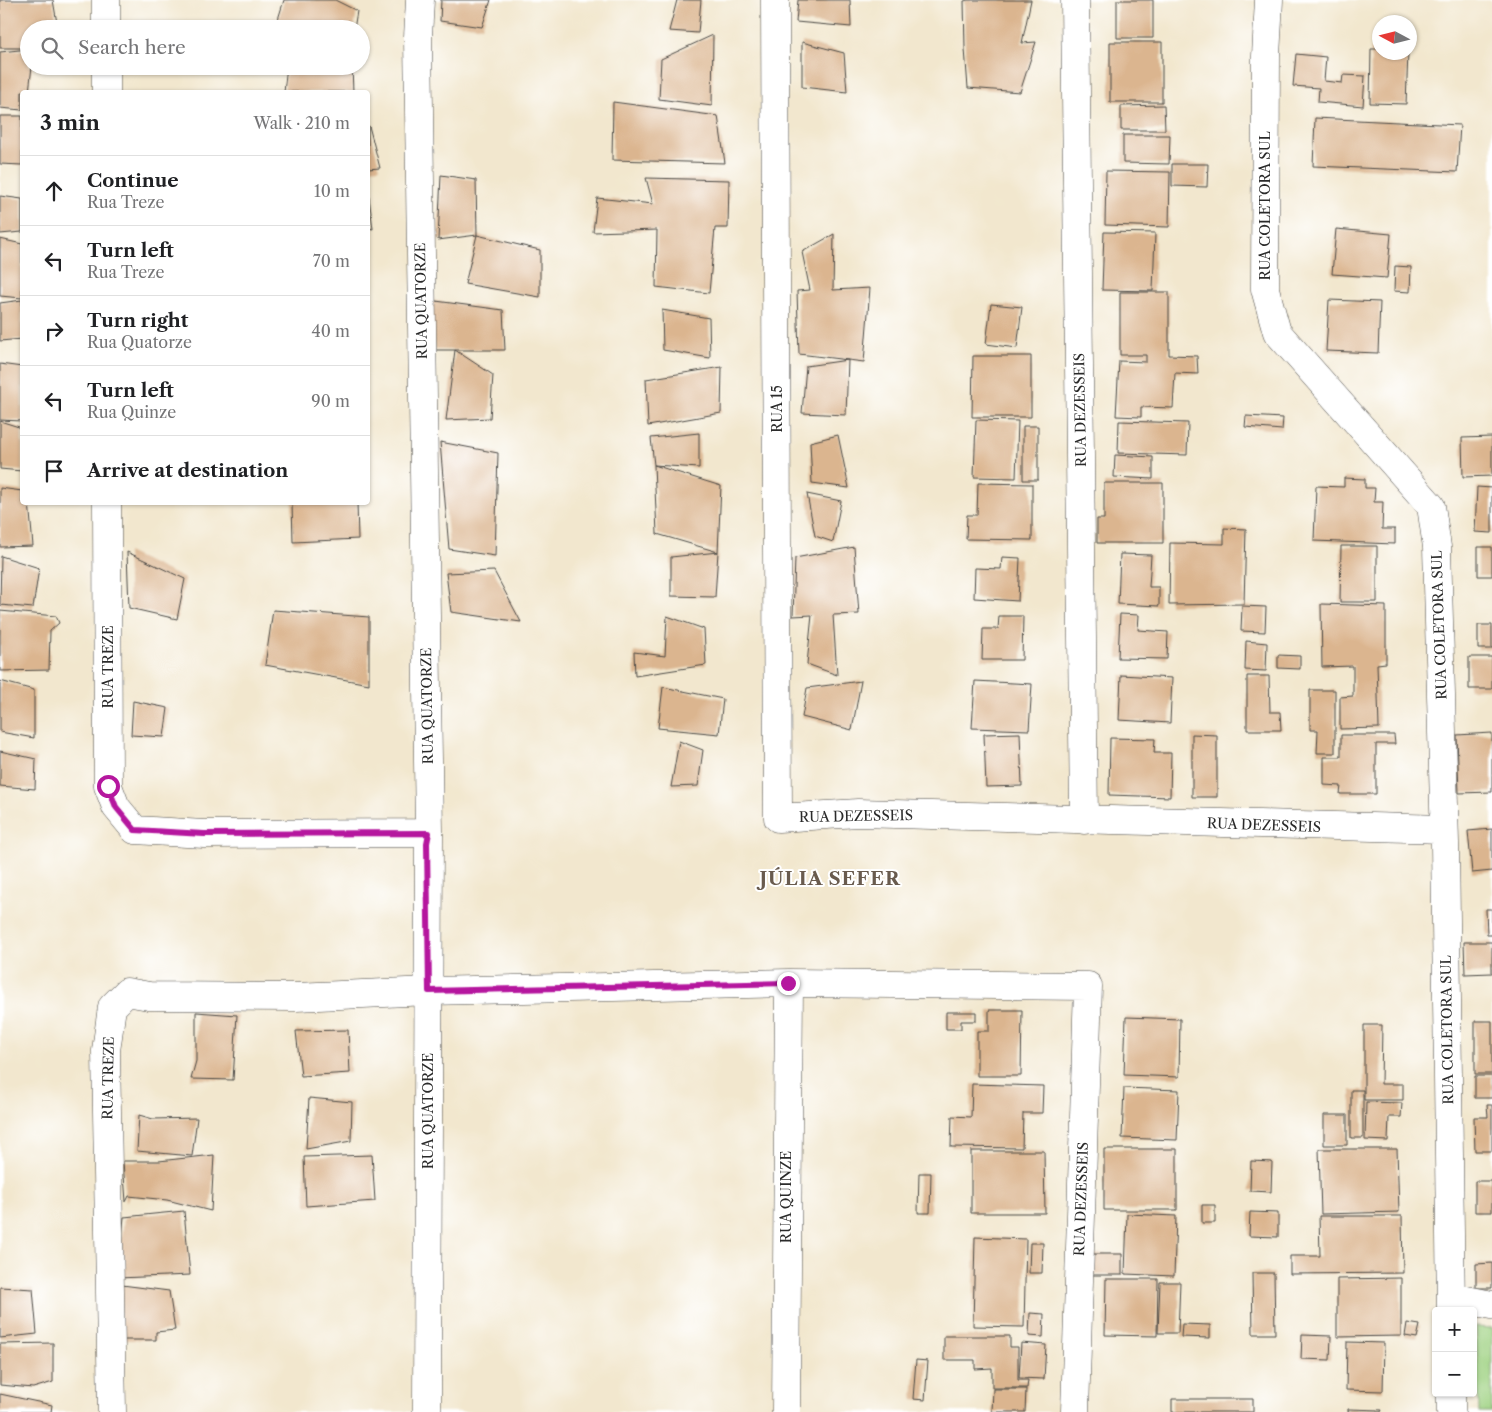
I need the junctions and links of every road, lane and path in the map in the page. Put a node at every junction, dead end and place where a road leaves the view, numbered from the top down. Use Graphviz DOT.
graph roads {
  1 [pos="106,0"];
  2 [pos="420,0"];
  3 [pos="775,0"];
  4 [pos="1075,0"];
  5 [pos="1268,0"];
  6 [pos="106,20"];
  7 [pos="106,75"];
  8 [pos="106,90"];
  9 [pos="107,505"];
  10 [pos="778,818"];
  11 [pos="1084,820"];
  12 [pos="1444,829"];
  13 [pos="429,833"];
  14 [pos="788,983"];
  15 [pos="429,991"];
  16 [pos="1451,1304"];
  17 [pos="1492,1305"];
  18 [pos="1451,1397"];
  19 [pos="112,1412"];
  20 [pos="427,1412"];
  21 [pos="786,1412"];
  22 [pos="1075,1412"];
  23 [pos="1450,1412"];
  1 -- 6 [label="street"];
  2 -- 13 [label="street, RUA QUATORZE"];
  3 -- 10 [label="street, RUA 15"];
  4 -- 11 [label="street, RUA DEZESSEIS"];
  5 -- 12 [label="street, RUA COLETORA SUL"];
  7 -- 8 [label="street"];
  9 -- 13 [label="street, RUA TREZE"];
  10 -- 11 [label="street, RUA DEZESSEIS"];
  11 -- 12 [label="street, RUA DEZESSEIS"];
  12 -- 16 [label="street, RUA COLETORA SUL"];
  13 -- 15 [label="street, RUA QUATORZE"];
  14 -- 15 [label="street"];
  14 -- 21 [label="street, RUA QUINZE"];
  14 -- 22 [label="street, RUA DEZESSEIS"];
  15 -- 19 [label="street, RUA TREZE"];
  15 -- 20 [label="street, RUA QUATORZE"];
  16 -- 17 [label="street"];
  18 -- 23 [label="street"];
}
